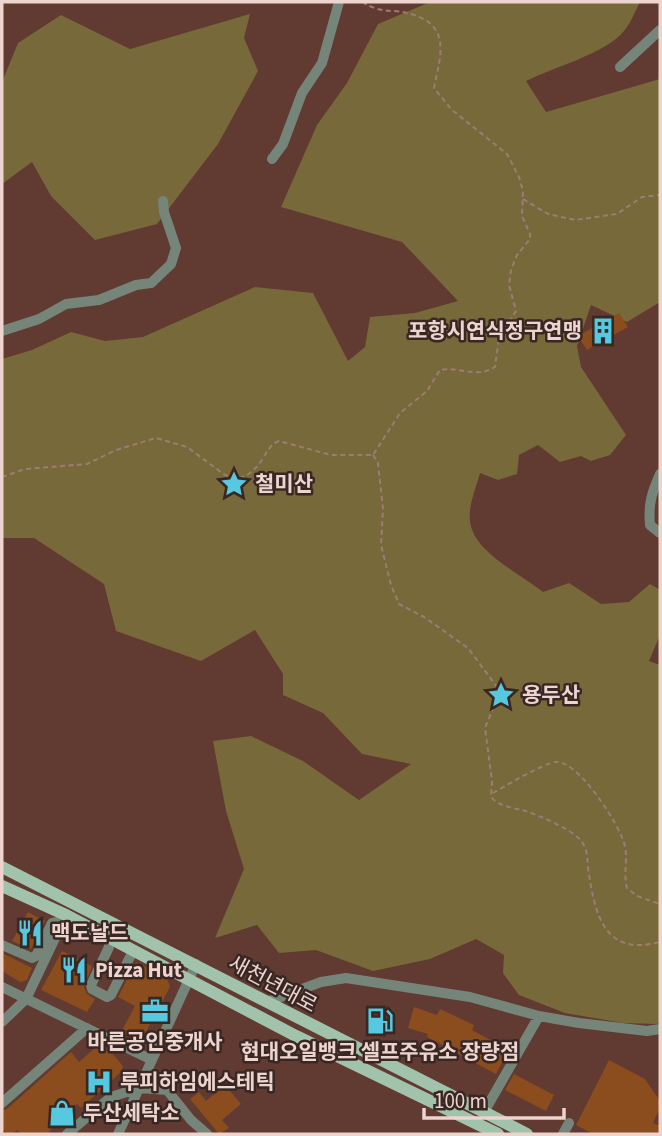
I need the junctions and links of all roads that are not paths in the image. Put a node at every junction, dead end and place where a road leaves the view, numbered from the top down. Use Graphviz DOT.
graph roads {
  1 [pos="340,2"];
  2 [pos="660,30"];
  3 [pos="621,67"];
  4 [pos="272,159"];
  5 [pos="163,201"];
  6 [pos="2,331"];
  7 [pos="660,474"];
  8 [pos="660,533"];
  9 [pos="2,867"];
  10 [pos="2,887"];
  11 [pos="64,918"];
  12 [pos="108,938"];
  13 [pos="4,946"];
  14 [pos="133,951"];
  15 [pos="196,964"];
  16 [pos="188,981"];
  17 [pos="2,987"];
  18 [pos="26,999"];
  19 [pos="267,1002"];
  20 [pos="539,1016"];
  21 [pos="2,1022"];
  22 [pos="87,1028"];
  23 [pos="660,1029"];
  24 [pos="152,1060"];
  25 [pos="139,1088"];
  26 [pos="2,1103"];
  27 [pos="484,1112"];
  28 [pos="569,1123"];
  29 [pos="67,1134"];
  30 [pos="118,1134"];
  31 [pos="207,1134"];
  32 [pos="498,1134"];
  33 [pos="527,1134"];
  34 [pos="563,1134"];
  1 -- 4 [label="street"];
  2 -- 3 [label="street"];
  5 -- 6 [label="street"];
  7 -- 8 [label="street"];
  9 -- 15 [label="main road, 새천년대로"];
  10 -- 11 [label="main road, 새천년대로"];
  11 -- 12 [label="main road, 새천년대로"];
  11 -- 13 [label="street"];
  11 -- 18 [label="street"];
  12 -- 14 [label="main road, 새천년대로"];
  12 -- 14 [label="street"];
  14 -- 16 [label="main road, 새천년대로"];
  15 -- 16 [label="street"];
  15 -- 19 [label="main road, 새천년대로"];
  16 -- 24 [label="street"];
  16 -- 32 [label="main road, 새천년대로"];
  17 -- 18 [label="street"];
  18 -- 21 [label="street"];
  18 -- 22 [label="street"];
  19 -- 20 [label="street"];
  19 -- 27 [label="main road, 새천년대로"];
  20 -- 23 [label="street"];
  20 -- 27 [label="street"];
  22 -- 24 [label="street"];
  22 -- 26 [label="street"];
  24 -- 25 [label="street"];
  25 -- 29 [label="street"];
  25 -- 30 [label="street"];
  25 -- 31 [label="street"];
  27 -- 33 [label="main road, 새천년대로"];
  28 -- 34 [label="street"];
}
